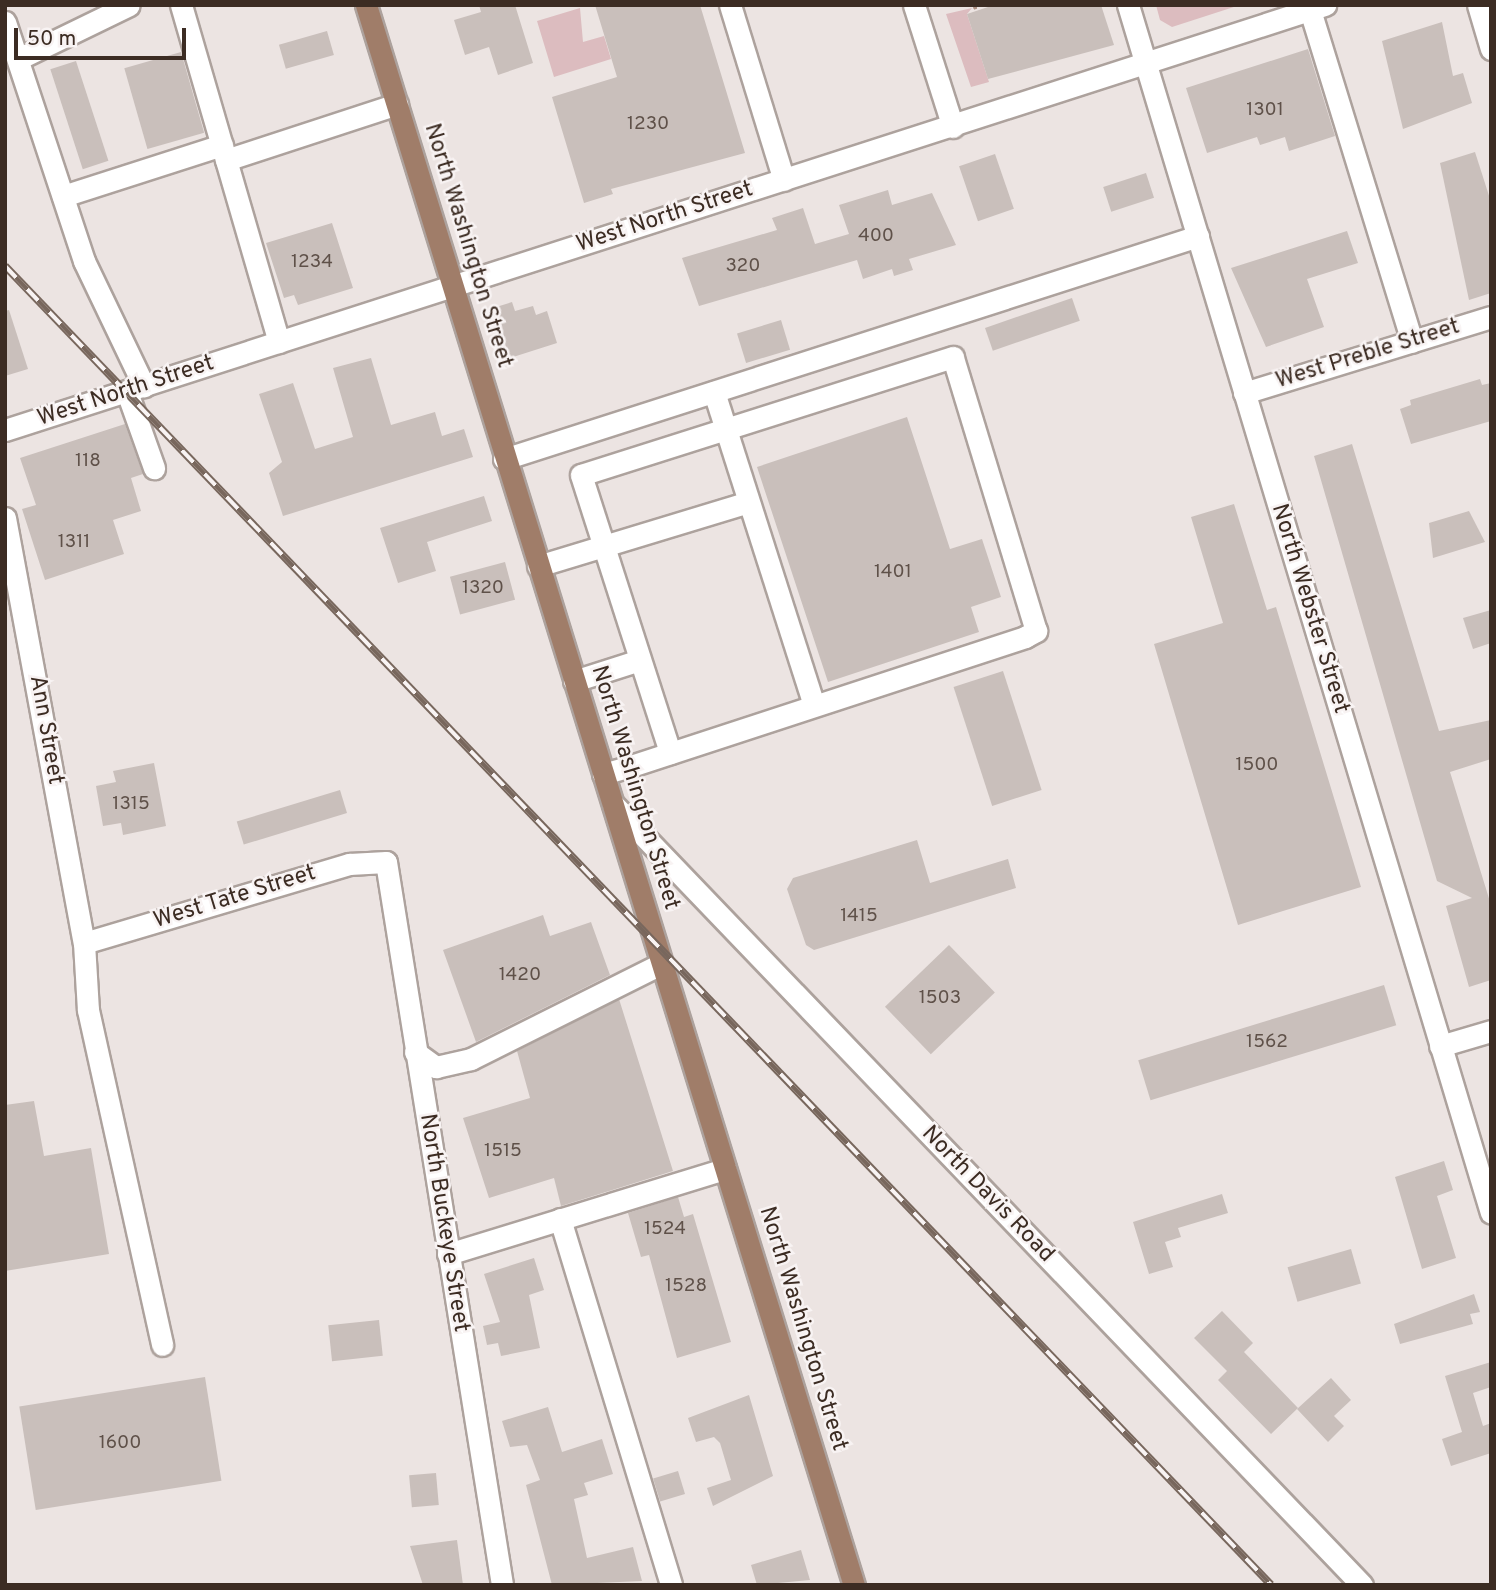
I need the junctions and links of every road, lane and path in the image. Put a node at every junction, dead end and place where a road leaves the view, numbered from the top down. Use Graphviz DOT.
graph roads {
  1 [pos="129,5"];
  2 [pos="181,5"];
  3 [pos="366,5"];
  4 [pos="730,5"];
  5 [pos="914,5"];
  6 [pos="1128,5"];
  7 [pos="1478,5"];
  8 [pos="1317,8"];
  9 [pos="5,22"];
  10 [pos="1491,49"];
  11 [pos="18,59"];
  12 [pos="1145,64"];
  13 [pos="397,104"];
  14 [pos="953,127"];
  15 [pos="224,153"];
  16 [pos="784,180"];
  17 [pos="63,196"];
  18 [pos="1198,236"];
  19 [pos="453,286"];
  20 [pos="1491,317"];
  21 [pos="942,320"];
  22 [pos="279,342"];
  23 [pos="1412,342"];
  24 [pos="953,357"];
  25 [pos="135,389"];
  26 [pos="714,392"];
  27 [pos="1244,393"];
  28 [pos="726,429"];
  29 [pos="5,430"];
  30 [pos="570,438"];
  31 [pos="504,459"];
  32 [pos="154,468"];
  33 [pos="581,475"];
  34 [pos="749,502"];
  35 [pos="5,518"];
  36 [pos="604,547"];
  37 [pos="538,566"];
  38 [pos="640,660"];
  39 [pos="574,681"];
  40 [pos="814,705"];
  41 [pos="670,753"];
  42 [pos="603,774"];
  43 [pos="612,804"];
  44 [pos="386,862"];
  45 [pos="84,943"];
  46 [pos="661,964"];
  47 [pos="1491,1031"];
  48 [pos="1440,1046"];
  49 [pos="415,1052"];
  50 [pos="725,1169"];
  51 [pos="1491,1213"];
  52 [pos="560,1219"];
  53 [pos="448,1254"];
  54 [pos="162,1345"];
  55 [pos="502,1585"];
  56 [pos="671,1585"];
  57 [pos="854,1585"];
  58 [pos="1362,1585"];
  1 -- 11 [label="street"];
  2 -- 15 [label="street"];
  3 -- 13 [label="main road, North Washington Street"];
  4 -- 16 [label="street"];
  5 -- 14 [label="street"];
  6 -- 12 [label="street, North Webster Street"];
  7 -- 10 [label="street"];
  8 -- 12 [label="street, West North Street"];
  8 -- 23 [label="street"];
  9 -- 11 [label="street"];
  11 -- 17 [label="street"];
  12 -- 14 [label="street, West North Street"];
  12 -- 18 [label="street, North Webster Street"];
  13 -- 15 [label="street"];
  13 -- 19 [label="main road, North Washington Street"];
  14 -- 16 [label="street, West North Street"];
  15 -- 17 [label="street"];
  15 -- 22 [label="street"];
  16 -- 19 [label="street, West North Street"];
  17 -- 25 [label="street"];
  18 -- 21 [label="street"];
  18 -- 27 [label="street, North Webster Street"];
  19 -- 22 [label="street, West North Street"];
  19 -- 31 [label="main road, North Washington Street"];
  20 -- 23 [label="street, West Preble Street"];
  21 -- 24 [label="street"];
  21 -- 26 [label="street"];
  22 -- 25 [label="street, West North Street"];
  23 -- 27 [label="street, West Preble Street"];
  24 -- 28 [label="street"];
  24 -- 40 [label="street"];
  25 -- 29 [label="street, West North Street"];
  25 -- 32 [label="street"];
  26 -- 28 [label="street"];
  26 -- 30 [label="street"];
  27 -- 48 [label="street, North Webster Street"];
  28 -- 33 [label="street"];
  28 -- 34 [label="street"];
  30 -- 31 [label="street"];
  30 -- 33 [label="street"];
  31 -- 37 [label="main road, North Washington Street"];
  33 -- 36 [label="street"];
  34 -- 36 [label="street"];
  34 -- 40 [label="street"];
  35 -- 45 [label="street, Ann Street"];
  36 -- 37 [label="street"];
  36 -- 38 [label="street"];
  37 -- 39 [label="main road, North Washington Street"];
  38 -- 39 [label="street"];
  38 -- 41 [label="street"];
  39 -- 42 [label="main road, North Washington Street"];
  40 -- 41 [label="street"];
  41 -- 42 [label="street"];
  42 -- 43 [label="main road, North Washington Street"];
  43 -- 46 [label="main road, North Washington Street"];
  43 -- 58 [label="street, North Davis Road"];
  44 -- 45 [label="street, West Tate Street"];
  44 -- 49 [label="street, North Buckeye Street"];
  45 -- 54 [label="street, Ann Street"];
  46 -- 49 [label="street"];
  46 -- 50 [label="main road, North Washington Street"];
  47 -- 48 [label="street"];
  48 -- 51 [label="street, North Webster Street"];
  49 -- 53 [label="street, North Buckeye Street"];
  50 -- 52 [label="street"];
  50 -- 57 [label="main road, North Washington Street"];
  52 -- 53 [label="street"];
  52 -- 56 [label="street"];
  53 -- 55 [label="street, North Buckeye Street"];
}
